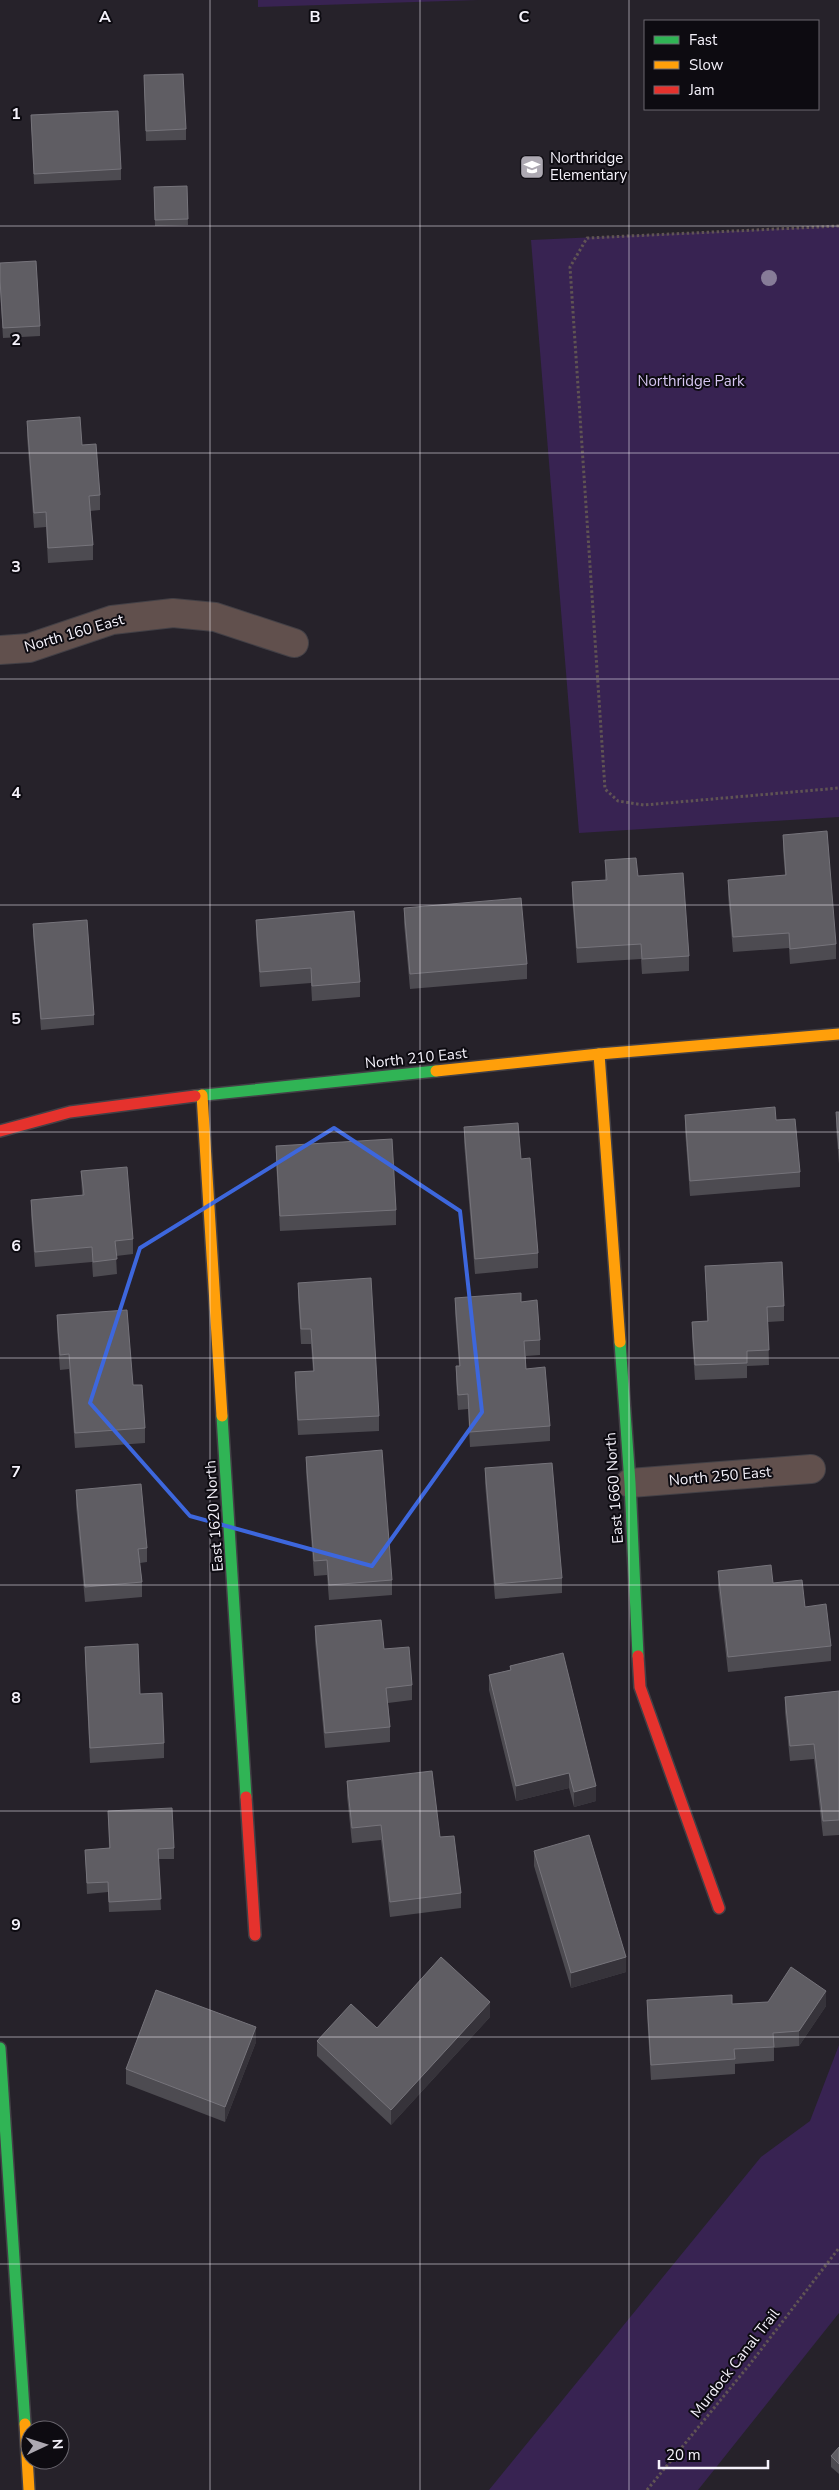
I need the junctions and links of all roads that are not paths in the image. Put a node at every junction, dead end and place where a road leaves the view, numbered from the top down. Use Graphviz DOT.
graph roads {
  1 [pos="294,643"];
  2 [pos="0,650"];
  3 [pos="839,1034"];
  4 [pos="599,1054"];
  5 [pos="202,1095"];
  6 [pos="0,1131"];
  7 [pos="810,1469"];
  8 [pos="630,1483"];
  9 [pos="719,1908"];
  10 [pos="255,1935"];
  11 [pos="0,2048"];
  12 [pos="29,2490"];
  1 -- 2 [label="street, North 160 East"];
  3 -- 4 [label="street, North 210 East"];
  4 -- 5 [label="street, North 210 East"];
  4 -- 8 [label="street, East 1660 North"];
  5 -- 6 [label="street, North 210 East"];
  5 -- 10 [label="street, East 1620 North"];
  7 -- 8 [label="street, North 250 East"];
  8 -- 9 [label="street, East 1660 North"];
  11 -- 12 [label="street"];
}
